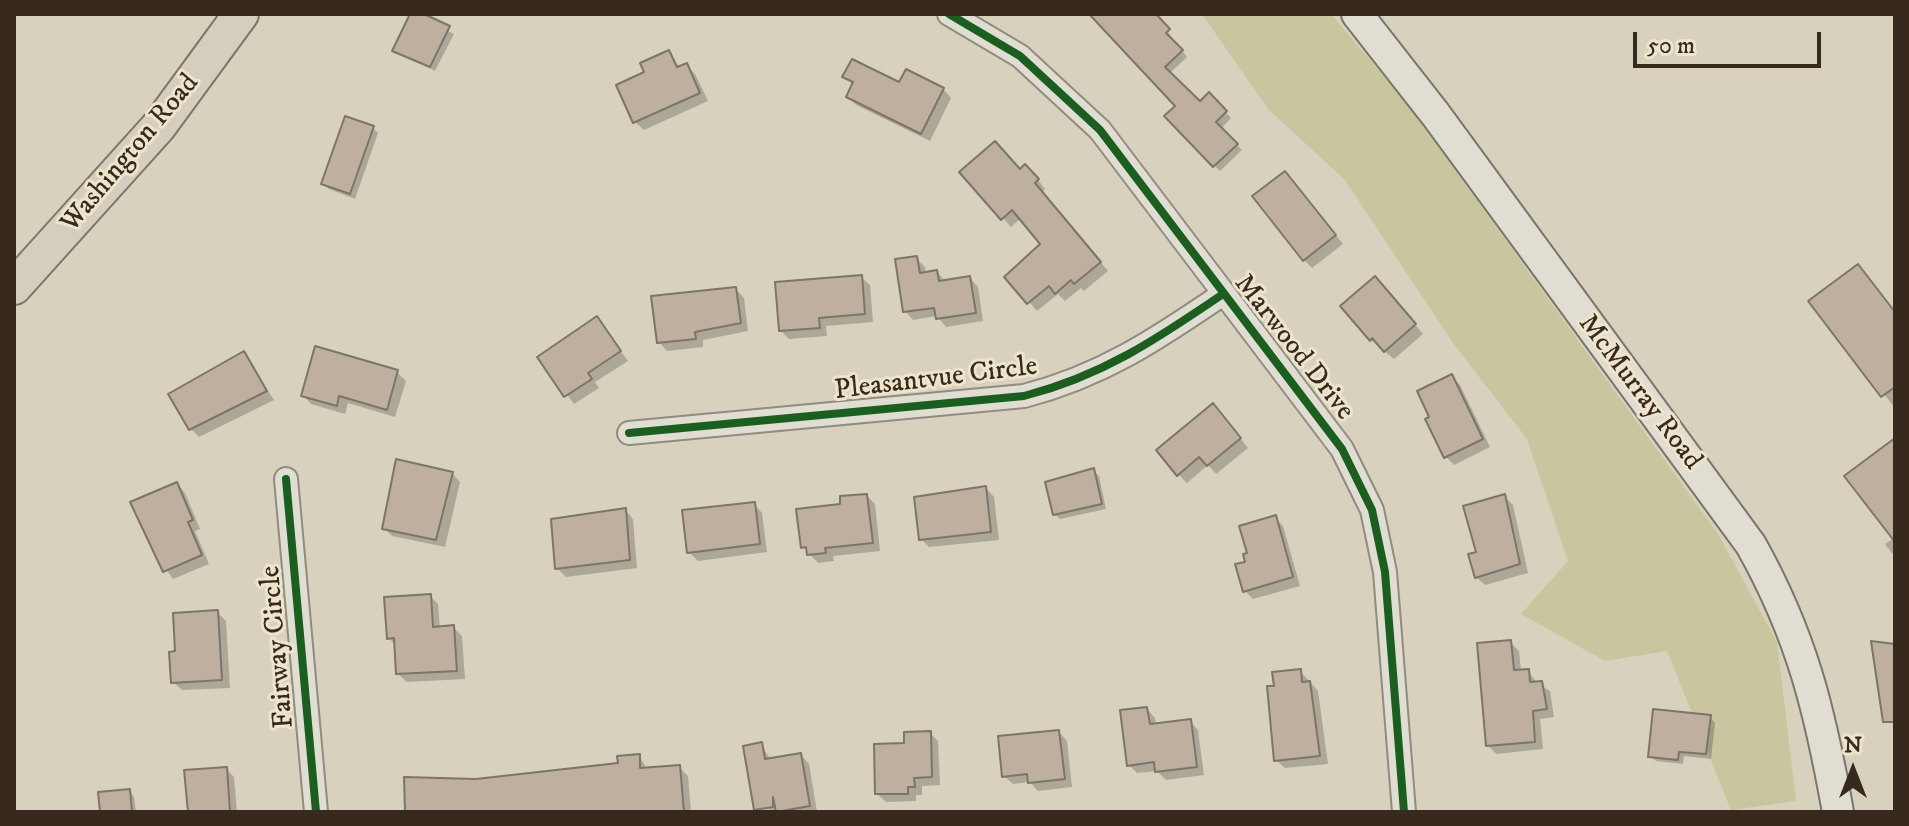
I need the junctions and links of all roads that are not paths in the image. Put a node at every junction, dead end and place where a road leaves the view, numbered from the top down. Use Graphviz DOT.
graph roads {
  1 [pos="241,14"];
  2 [pos="949,14"];
  3 [pos="1357,14"];
  4 [pos="14,287"];
  5 [pos="1223,294"];
  6 [pos="629,433"];
  7 [pos="286,479"];
  8 [pos="316,812"];
  9 [pos="1404,812"];
  10 [pos="1838,812"];
  1 -- 4 [label="main road, Washington Road"];
  2 -- 5 [label="street, Marwood Drive"];
  3 -- 10 [label="main road, McMurray Road"];
  5 -- 6 [label="street, Pleasantvue Circle"];
  5 -- 9 [label="street, Marwood Drive"];
  7 -- 8 [label="street, Fairway Circle"];
}
